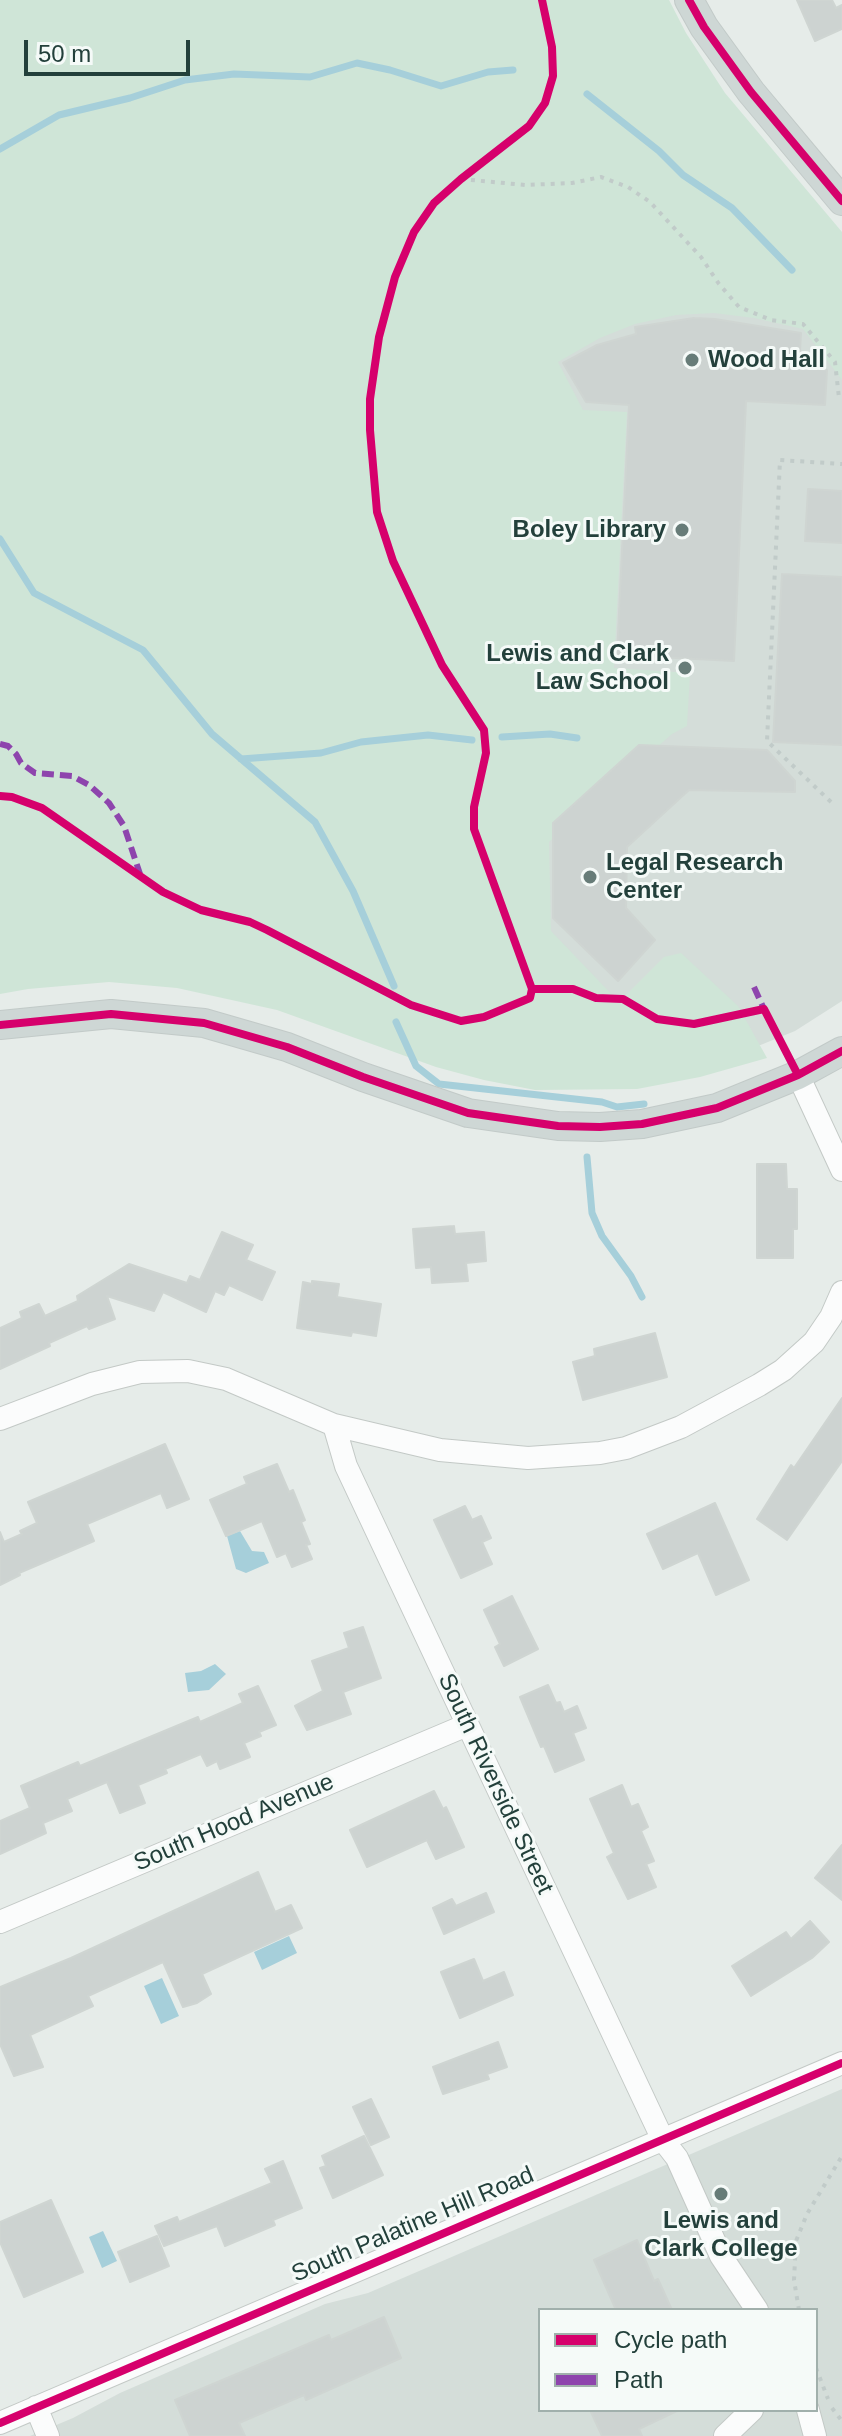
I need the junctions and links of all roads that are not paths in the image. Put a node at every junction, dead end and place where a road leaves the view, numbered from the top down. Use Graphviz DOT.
graph roads {
  1 [pos="689,0"];
  2 [pos="839,193"];
  3 [pos="0,1025"];
  4 [pos="842,1051"];
  5 [pos="798,1075"];
  6 [pos="842,1170"];
  7 [pos="842,1292"];
  8 [pos="0,1419"];
  9 [pos="334,1425"];
  10 [pos="467,1725"];
  11 [pos="0,1922"];
  12 [pos="842,2063"];
  13 [pos="663,2140"];
  14 [pos="756,2308"];
  15 [pos="36,2407"];
  16 [pos="750,2412"];
  17 [pos="809,2412"];
  18 [pos="0,2423"];
  19 [pos="48,2436"];
  20 [pos="725,2436"];
  21 [pos="815,2436"];
  1 -- 2 [label="main road"];
  3 -- 5 [label="main road"];
  4 -- 5 [label="main road"];
  5 -- 6 [label="street"];
  7 -- 9 [label="street"];
  8 -- 9 [label="street"];
  9 -- 10 [label="street, South Riverside Street"];
  10 -- 11 [label="street, South Hood Avenue"];
  10 -- 13 [label="street, South Riverside Street"];
  12 -- 13 [label="street, South Palatine Hill Road"];
  13 -- 14 [label="street, South Riverside Street"];
  13 -- 15 [label="street, South Palatine Hill Road"];
  15 -- 18 [label="street, South Palatine Hill Road"];
  15 -- 19 [label="street"];
  16 -- 20 [label="street"];
  17 -- 21 [label="street"];
}
